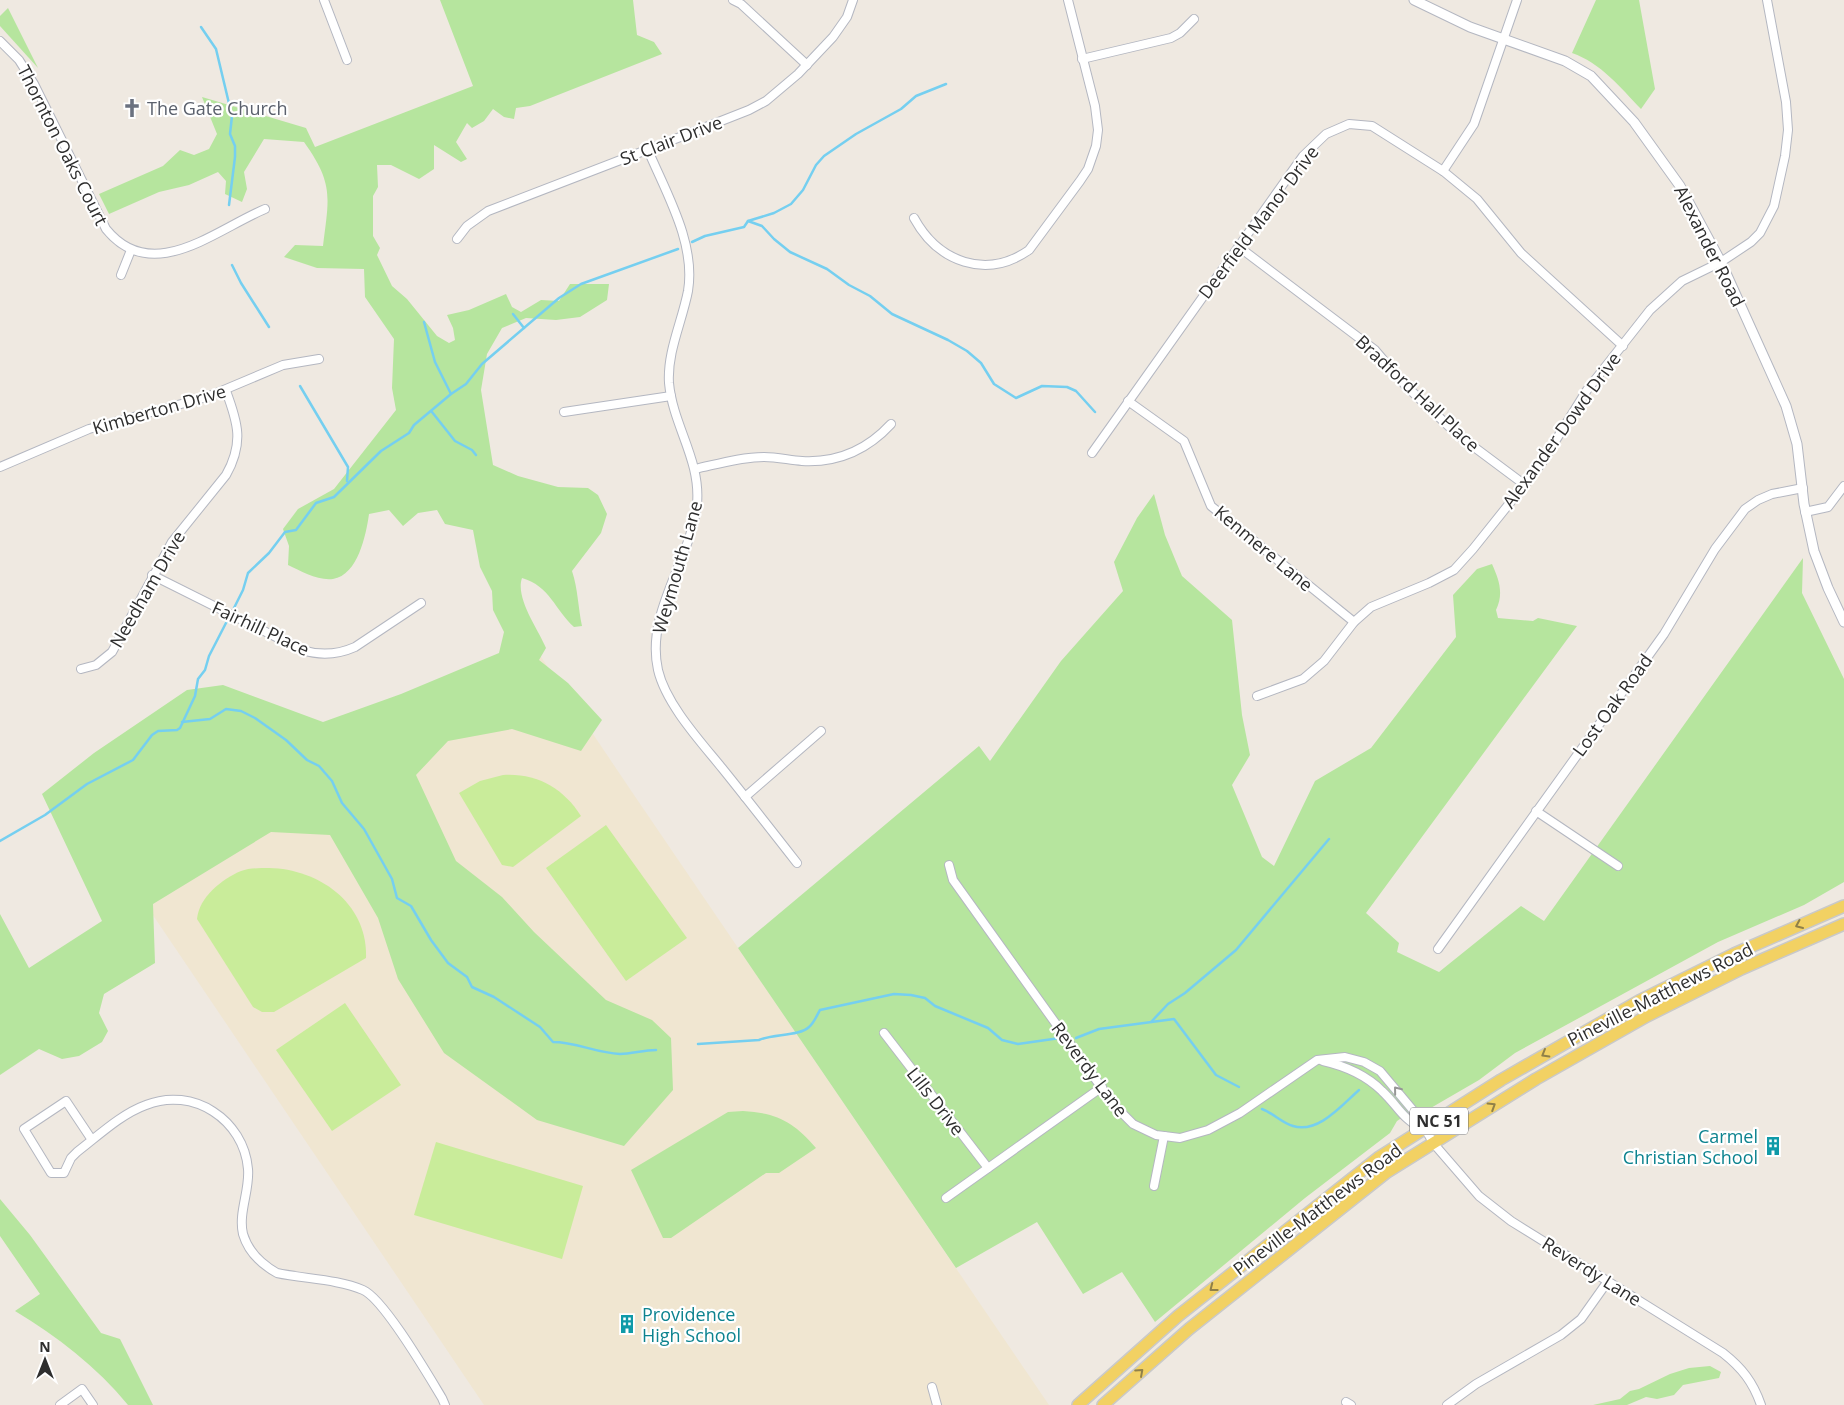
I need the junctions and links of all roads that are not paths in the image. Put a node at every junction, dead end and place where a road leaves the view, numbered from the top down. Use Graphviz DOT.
graph roads {
  1 [pos="324,0"];
  2 [pos="733,0"];
  3 [pos="853,0"];
  4 [pos="1068,0"];
  5 [pos="1414,0"];
  6 [pos="1517,0"];
  7 [pos="1767,0"];
  8 [pos="1194,19"];
  9 [pos="1503,40"];
  10 [pos="0,41"];
  11 [pos="1082,59"];
  12 [pos="346,60"];
  13 [pos="807,65"];
  14 [pos="648,150"];
  15 [pos="1443,171"];
  16 [pos="265,209"];
  17 [pos="914,218"];
  18 [pos="457,239"];
  19 [pos="1239,247"];
  20 [pos="131,250"];
  21 [pos="1721,262"];
  22 [pos="121,275"];
  23 [pos="1623,346"];
  24 [pos="319,358"];
  25 [pos="226,391"];
  26 [pos="671,396"];
  27 [pos="1128,401"];
  28 [pos="564,412"];
  29 [pos="891,424"];
  30 [pos="1092,453"];
  31 [pos="0,467"];
  32 [pos="695,469"];
  33 [pos="1525,485"];
  34 [pos="1844,486"];
  35 [pos="1803,488"];
  36 [pos="1806,512"];
  37 [pos="152,575"];
  38 [pos="422,603"];
  39 [pos="1354,622"];
  40 [pos="1844,622"];
  41 [pos="81,669"];
  42 [pos="1257,696"];
  43 [pos="821,731"];
  44 [pos="744,796"];
  45 [pos="1536,811"];
  46 [pos="797,863"];
  47 [pos="949,865"];
  48 [pos="1618,866"];
  49 [pos="1844,906"];
  50 [pos="1844,924"];
  51 [pos="1438,948"];
  52 [pos="884,1033"];
  53 [pos="1317,1060"];
  54 [pos="1102,1087"];
  55 [pos="1424,1130"];
  56 [pos="1164,1136"];
  57 [pos="92,1140"];
  58 [pos="1434,1144"];
  59 [pos="988,1168"];
  60 [pos="1154,1186"];
  61 [pos="946,1198"];
  62 [pos="1608,1281"];
  63 [pos="932,1387"];
  64 [pos="60,1405"];
  65 [pos="93,1405"];
  66 [pos="444,1405"];
  67 [pos="938,1405"];
  68 [pos="1078,1405"];
  69 [pos="1103,1405"];
  70 [pos="1447,1405"];
  71 [pos="1761,1405"];
  1 -- 12 [label="street"];
  2 -- 13 [label="street"];
  3 -- 13 [label="street, St Clair Drive"];
  4 -- 11 [label="street"];
  5 -- 9 [label="street, Alexander Road"];
  6 -- 9 [label="street"];
  7 -- 21 [label="street, Alexander Dowd Drive"];
  8 -- 11 [label="street"];
  9 -- 15 [label="street"];
  9 -- 21 [label="street, Alexander Road"];
  10 -- 20 [label="street, Thornton Oaks Court"];
  11 -- 17 [label="street"];
  13 -- 14 [label="street, St Clair Drive"];
  14 -- 18 [label="street, St Clair Drive"];
  14 -- 26 [label="street, Weymouth Lane"];
  15 -- 19 [label="street, Deerfield Manor Drive"];
  15 -- 23 [label="street, Deerfield Manor Drive"];
  16 -- 20 [label="street, Thornton Oaks Court"];
  19 -- 27 [label="street, Deerfield Manor Drive"];
  19 -- 33 [label="street, Bradford Hall Place"];
  20 -- 22 [label="street"];
  21 -- 23 [label="street, Alexander Dowd Drive"];
  21 -- 35 [label="street, Alexander Road"];
  23 -- 33 [label="street, Alexander Dowd Drive"];
  24 -- 25 [label="street, Kimberton Drive"];
  25 -- 31 [label="street, Kimberton Drive"];
  25 -- 37 [label="street, Needham Drive"];
  26 -- 28 [label="street"];
  26 -- 32 [label="street, Weymouth Lane"];
  27 -- 30 [label="street, Deerfield Manor Drive"];
  27 -- 39 [label="street, Kenmere Lane"];
  29 -- 32 [label="street"];
  32 -- 44 [label="street, Weymouth Lane"];
  33 -- 39 [label="street, Alexander Dowd Drive"];
  34 -- 36 [label="street"];
  35 -- 36 [label="street, Alexander Road"];
  35 -- 45 [label="street, Lost Oak Road"];
  36 -- 40 [label="street, Alexander Road"];
  37 -- 38 [label="street, Fairhill Place"];
  37 -- 41 [label="street, Needham Drive"];
  39 -- 42 [label="street, Alexander Dowd Drive"];
  43 -- 44 [label="street"];
  44 -- 46 [label="street, Weymouth Lane"];
  45 -- 48 [label="street"];
  45 -- 51 [label="street, Lost Oak Road"];
  47 -- 54 [label="street, Reverdy Lane"];
  49 -- 55 [label="main road, Pineville-Matthews Road / NC 51, one-way"];
  58 -- 50 [label="main road, Pineville-Matthews Road / NC 51, one-way"];
  52 -- 59 [label="street, Lills Drive"];
  53 -- 55 [label="street, Reverdy Lane"];
  55 -- 53 [label="street, Reverdy Lane, one-way"];
  53 -- 56 [label="street, Reverdy Lane"];
  54 -- 56 [label="street, Reverdy Lane"];
  54 -- 59 [label="street"];
  55 -- 58 [label="street, Reverdy Lane"];
  55 -- 68 [label="main road, Pineville-Matthews Road / NC 51, one-way"];
  56 -- 60 [label="street"];
  57 -- 57 [label="street"];
  57 -- 66 [label="street"];
  58 -- 62 [label="street, Reverdy Lane"];
  69 -- 58 [label="main road, Pineville-Matthews Road / NC 51, one-way"];
  59 -- 61 [label="street"];
  62 -- 70 [label="street"];
  62 -- 71 [label="street, Reverdy Lane"];
  63 -- 67 [label="street"];
  64 -- 65 [label="street"];
}
